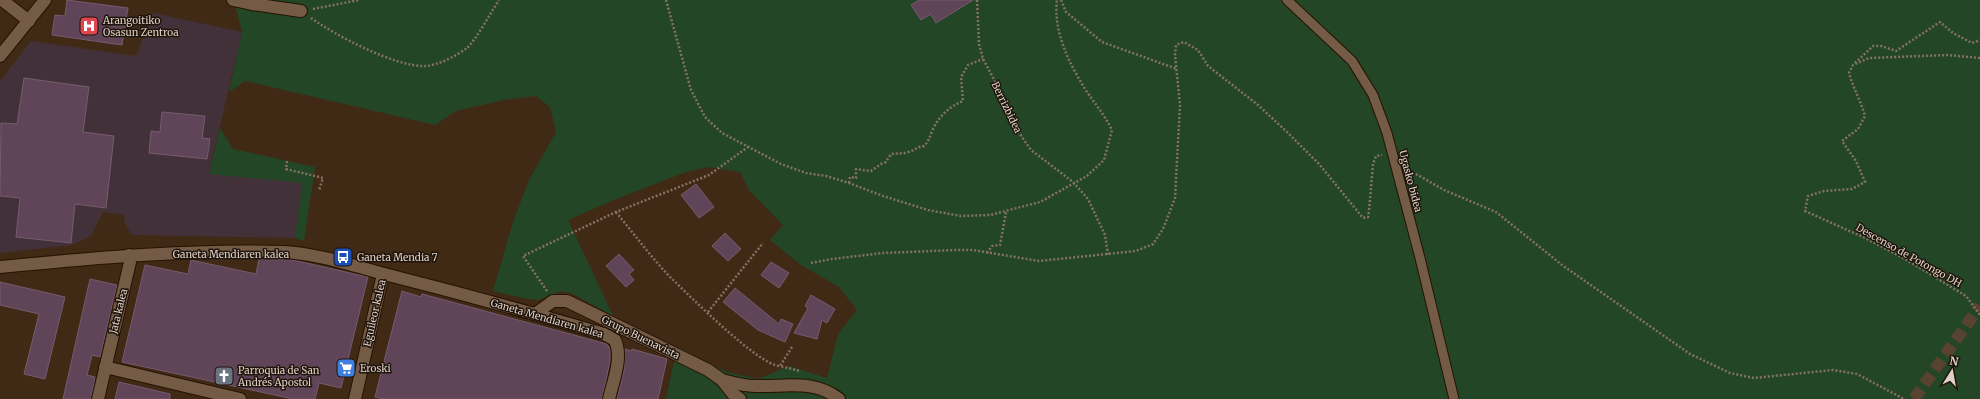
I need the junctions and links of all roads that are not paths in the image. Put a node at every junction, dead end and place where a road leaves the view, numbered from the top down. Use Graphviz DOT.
graph roads {
  1 [pos="1,0"];
  2 [pos="45,0"];
  3 [pos="233,0"];
  4 [pos="1287,0"];
  5 [pos="301,11"];
  6 [pos="29,21"];
  7 [pos="0,56"];
  8 [pos="129,255"];
  9 [pos="0,267"];
  10 [pos="383,274"];
  11 [pos="535,314"];
  12 [pos="105,367"];
  13 [pos="722,380"];
  14 [pos="98,399"];
  15 [pos="240,399"];
  16 [pos="354,399"];
  17 [pos="609,399"];
  18 [pos="740,399"];
  19 [pos="840,399"];
  20 [pos="1454,399"];
  1 -- 6 [label="street"];
  2 -- 6 [label="street"];
  3 -- 5 [label="street"];
  4 -- 20 [label="lane, Ugasko bidea"];
  6 -- 7 [label="street"];
  8 -- 9 [label="street, Ganeta Mendiaren kalea"];
  8 -- 10 [label="street, Ganeta Mendiaren kalea"];
  8 -- 12 [label="street, Jata kalea"];
  10 -- 11 [label="street, Ganeta Mendiaren kalea"];
  10 -- 16 [label="street, Eguileor kalea"];
  11 -- 13 [label="street, Grupo Buenavista"];
  11 -- 17 [label="street, Ganeta Mendiaren kalea"];
  12 -- 14 [label="street, Jata kalea"];
  12 -- 15 [label="street"];
  13 -- 18 [label="street, Grupo Buenavista"];
  13 -- 19 [label="street"];
}
